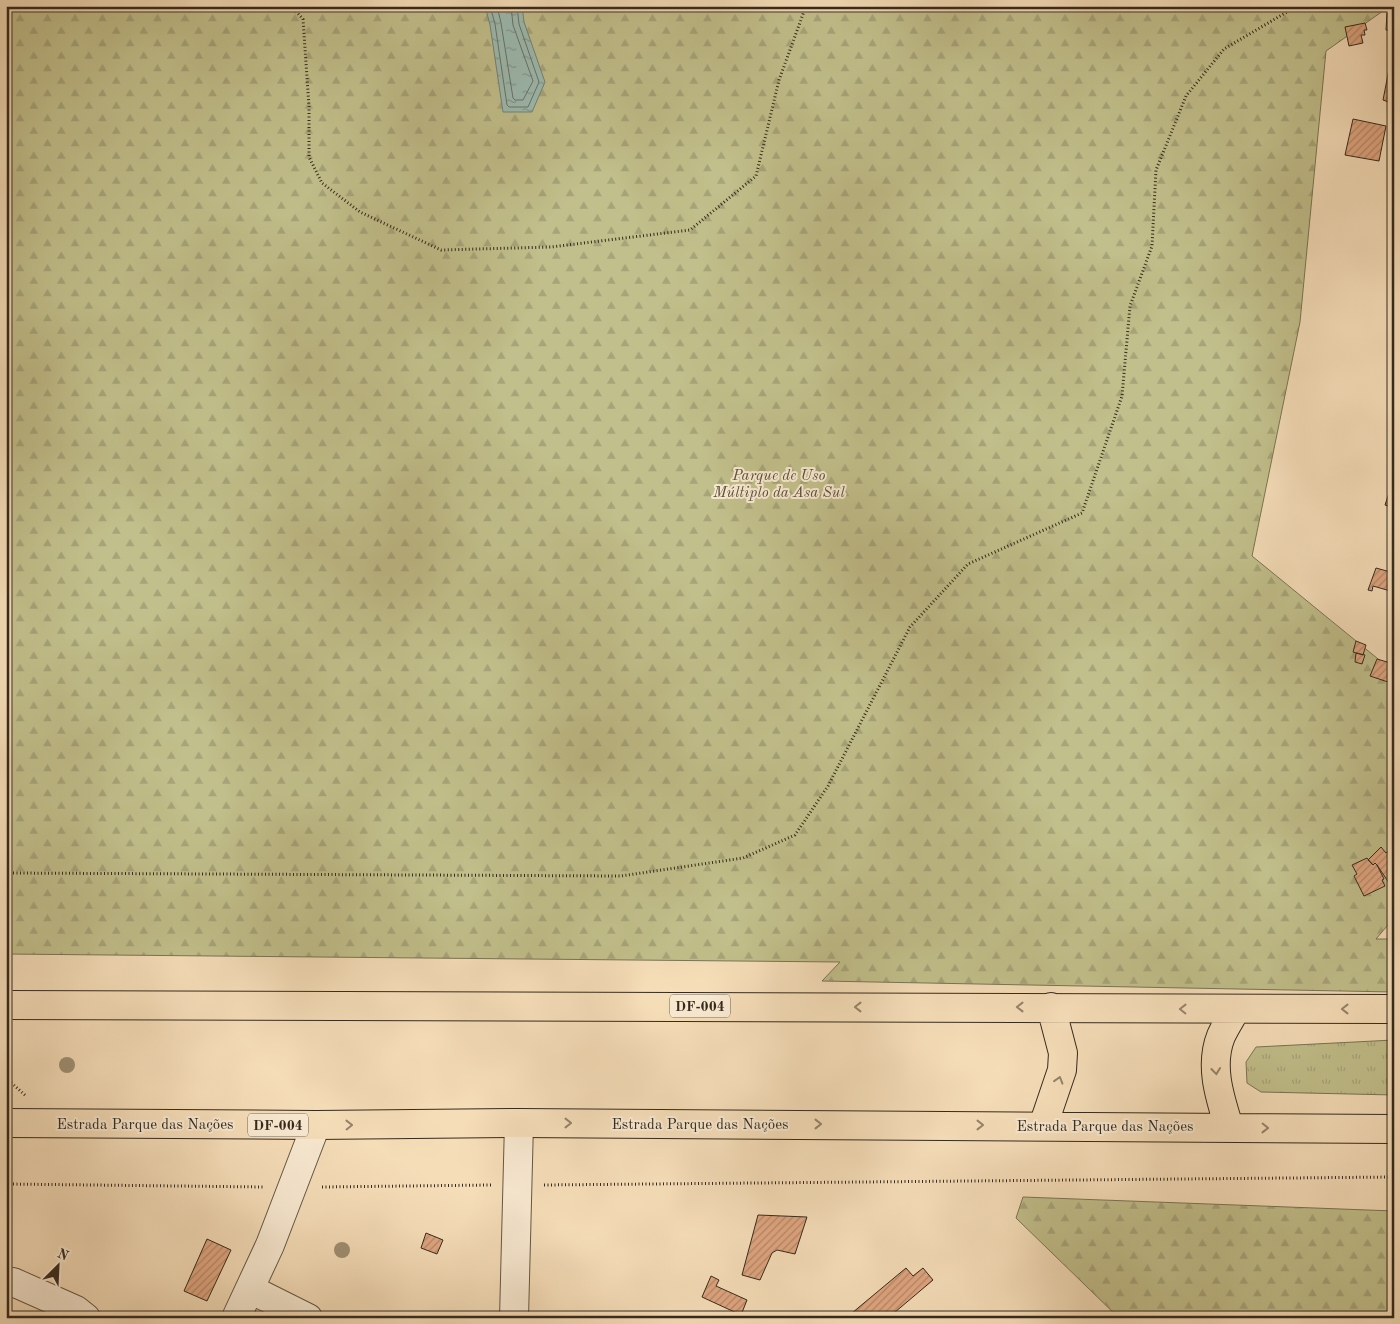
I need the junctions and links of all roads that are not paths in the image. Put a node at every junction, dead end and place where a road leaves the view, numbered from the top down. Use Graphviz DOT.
graph roads {
  1 [pos="6,1005"];
  2 [pos="1051,1008"];
  3 [pos="1236,1009"];
  4 [pos="1394,1010"];
  5 [pos="6,1123"];
  6 [pos="519,1123"];
  7 [pos="316,1125"];
  8 [pos="1043,1126"];
  9 [pos="1229,1127"];
  10 [pos="1394,1130"];
  11 [pos="6,1281"];
  12 [pos="250,1289"];
  13 [pos="86,1318"];
  14 [pos="236,1318"];
  15 [pos="308,1318"];
  16 [pos="514,1318"];
  2 -- 1 [label="highway, DF-004, one-way"];
  3 -- 2 [label="highway, DF-004, one-way"];
  8 -- 2 [label="highway, one-way"];
  4 -- 3 [label="highway, DF-004, one-way"];
  3 -- 9 [label="highway, one-way"];
  5 -- 7 [label="highway, Estrada Parque das Nações / DF-004"];
  7 -- 6 [label="highway, Estrada Parque das Nações / DF-004, one-way"];
  6 -- 8 [label="highway, Estrada Parque das Nações / DF-004, one-way"];
  6 -- 16 [label="lane"];
  7 -- 12 [label="lane"];
  8 -- 9 [label="highway, Estrada Parque das Nações / DF-004"];
  9 -- 10 [label="highway, Estrada Parque das Nações / DF-004, one-way"];
  11 -- 13 [label="lane"];
  12 -- 14 [label="lane"];
  12 -- 15 [label="lane"];
}
